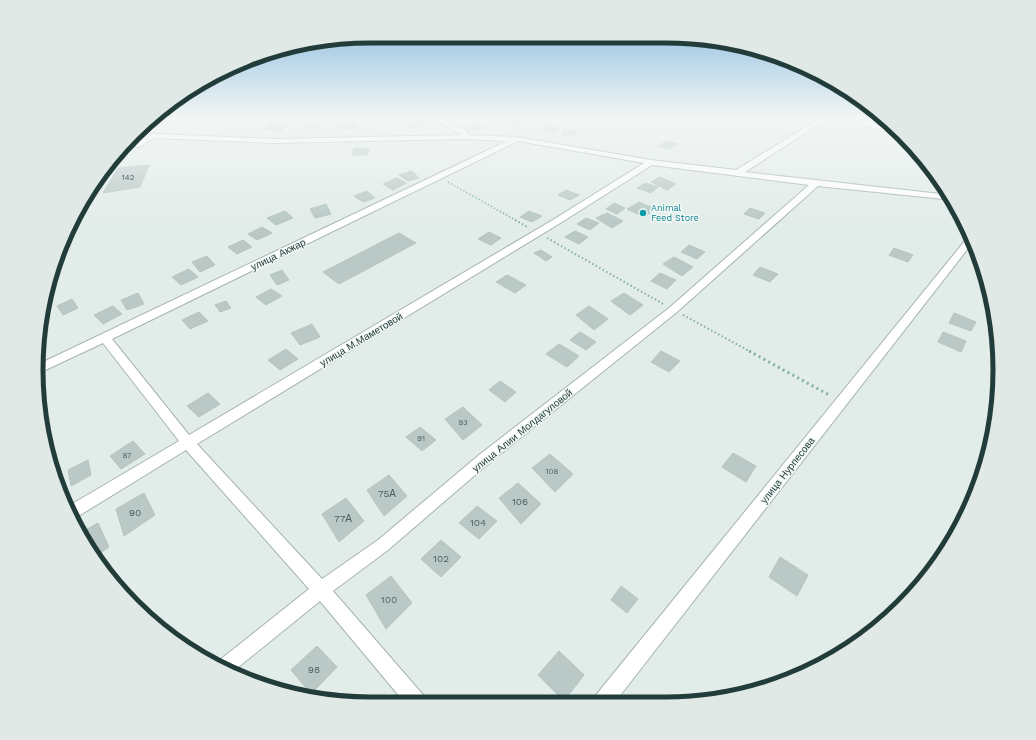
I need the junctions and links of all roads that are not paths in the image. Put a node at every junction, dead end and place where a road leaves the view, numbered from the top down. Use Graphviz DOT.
graph roads {
  1 [pos="487,154"];
  2 [pos="602,154"];
  3 [pos="768,154"];
  4 [pos="651,162"];
  5 [pos="737,173"];
  6 [pos="816,183"];
  7 [pos="943,197"];
  8 [pos="967,244"];
  9 [pos="104,337"];
  10 [pos="43,367"];
  11 [pos="188,443"];
  12 [pos="75,510"];
  13 [pos="321,590"];
  14 [pos="228,664"];
  15 [pos="413,697"];
  16 [pos="607,697"];
  1 -- 9 [label="street, улица Акжар"];
  2 -- 4 [label="street"];
  3 -- 5 [label="street"];
  4 -- 5 [label="street"];
  4 -- 11 [label="street, улица М.Маметовой"];
  5 -- 6 [label="street"];
  6 -- 7 [label="street"];
  6 -- 13 [label="street, улица Алии Молдагуловой"];
  8 -- 16 [label="street, улица Нурпесова"];
  9 -- 10 [label="street, улица Акжар"];
  9 -- 11 [label="street"];
  11 -- 12 [label="street, улица М.Маметовой"];
  11 -- 13 [label="street"];
  13 -- 14 [label="street, улица Алии Молдагуловой"];
  13 -- 15 [label="street"];
}
